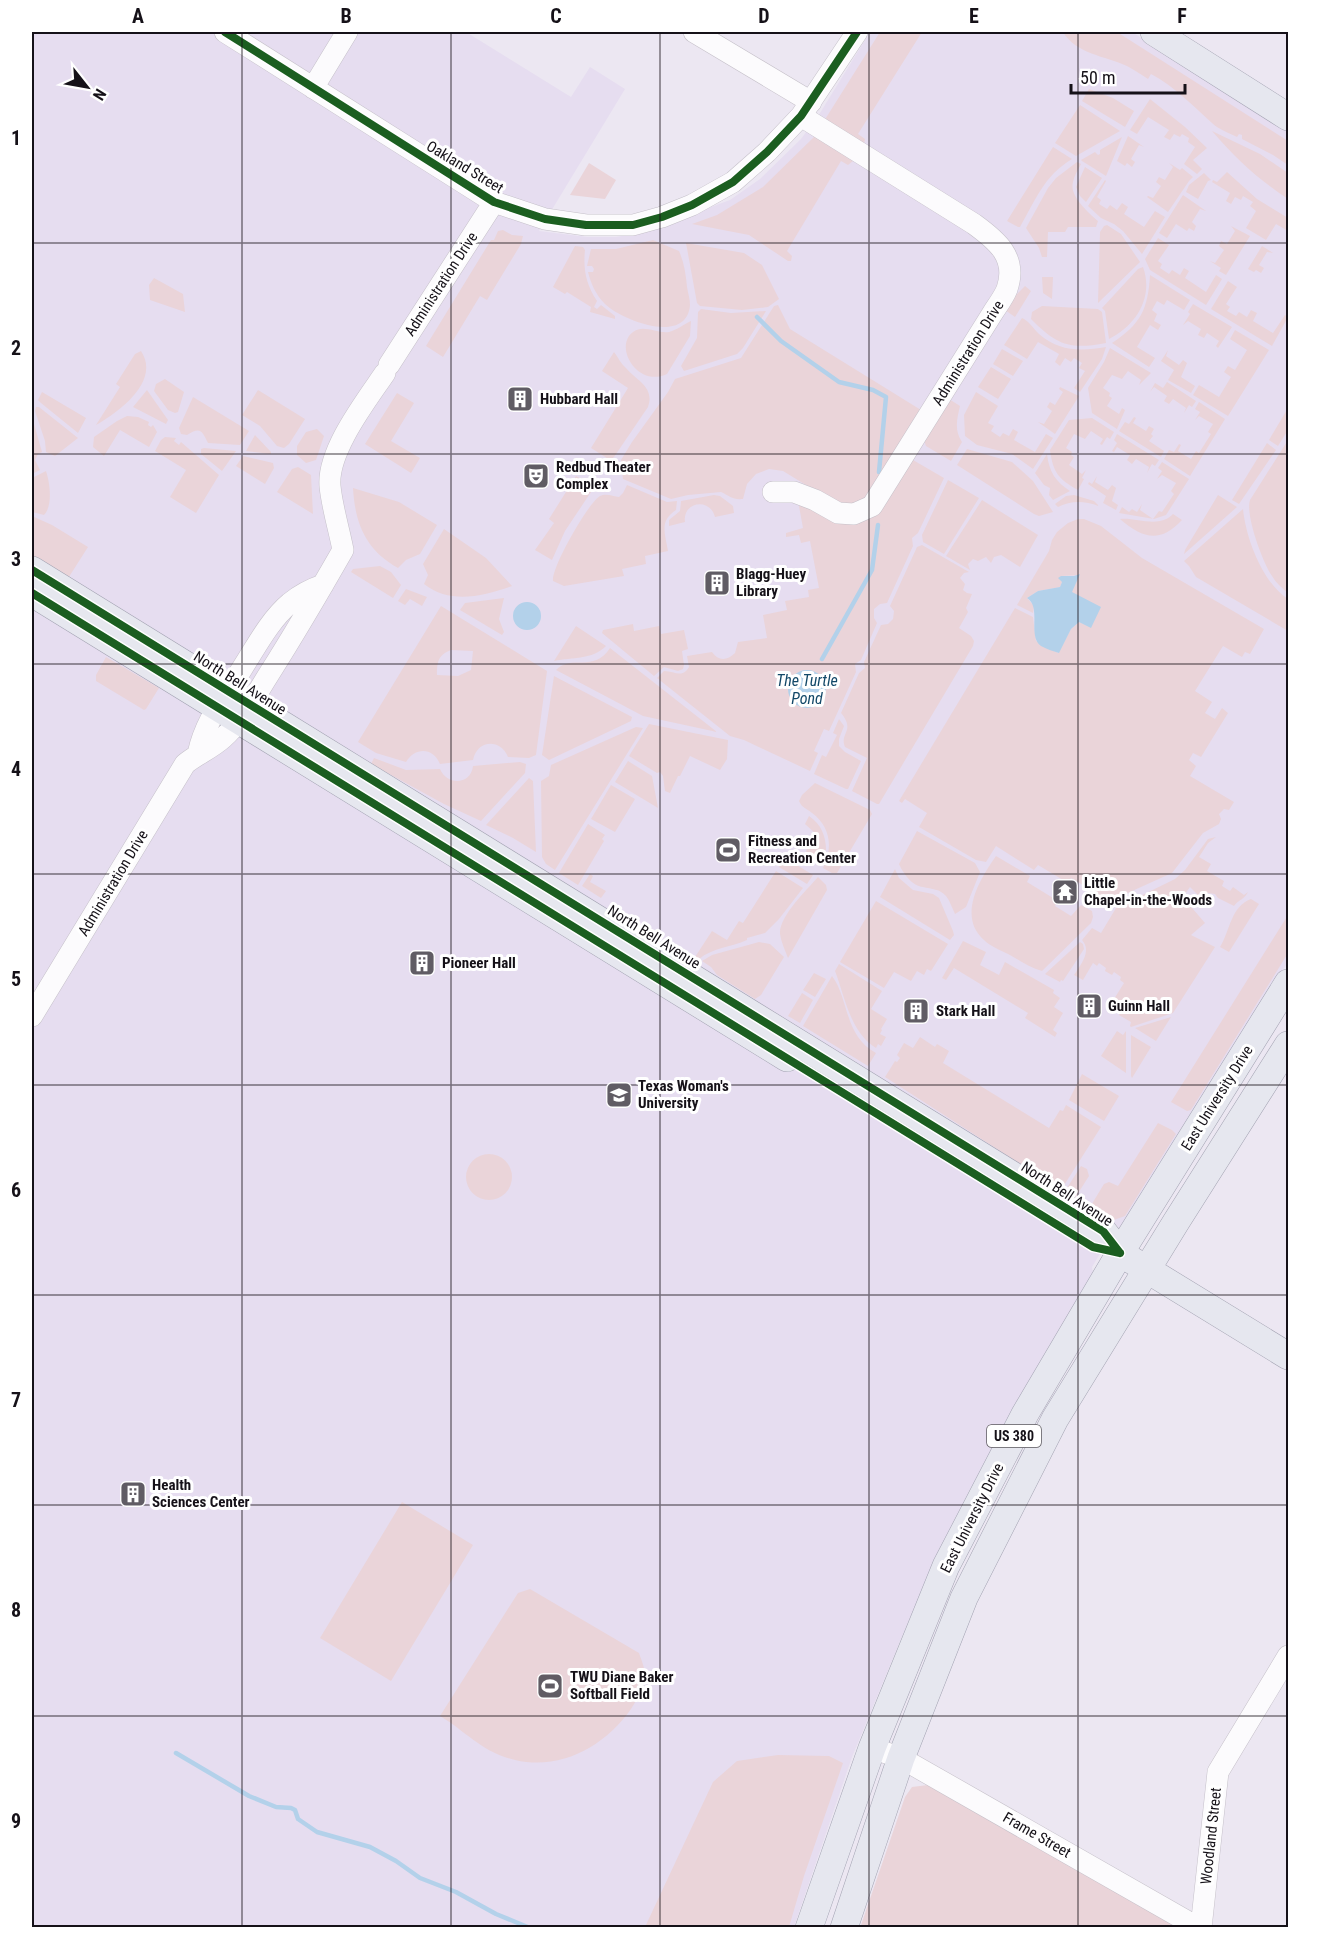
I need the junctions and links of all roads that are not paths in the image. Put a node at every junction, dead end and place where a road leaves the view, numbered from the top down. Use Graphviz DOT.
graph roads {
  1 [pos="225,32"];
  2 [pos="347,32"];
  3 [pos="694,32"];
  4 [pos="857,32"];
  5 [pos="1154,32"];
  6 [pos="313,88"];
  7 [pos="806,109"];
  8 [pos="1288,117"];
  9 [pos="494,202"];
  10 [pos="773,492"];
  11 [pos="32,570"];
  12 [pos="32,593"];
  13 [pos="233,706"];
  14 [pos="1288,983"];
  15 [pos="32,1016"];
  16 [pos="1288,1045"];
  17 [pos="1120,1252"];
  18 [pos="1146,1269"];
  19 [pos="1288,1356"];
  20 [pos="1288,1656"];
  21 [pos="872,1748"];
  22 [pos="901,1758"];
  23 [pos="809,1928"];
  24 [pos="844,1928"];
  25 [pos="1200,1928"];
  1 -- 6 [label="street, Oakland Street"];
  2 -- 6 [label="street"];
  3 -- 7 [label="street, Administration Drive"];
  4 -- 7 [label="street, Oakland Street"];
  5 -- 8 [label="main road"];
  6 -- 9 [label="street, Oakland Street"];
  7 -- 9 [label="street, Oakland Street"];
  7 -- 10 [label="street, Administration Drive"];
  9 -- 13 [label="street, Administration Drive"];
  11 -- 13 [label="main road, North Bell Avenue"];
  12 -- 13 [label="main road, North Bell Avenue"];
  13 -- 15 [label="street, Administration Drive"];
  13 -- 17 [label="main road, North Bell Avenue"];
  14 -- 17 [label="main road, East University Drive / US 380"];
  16 -- 18 [label="main road, East University Drive / US 380"];
  17 -- 18 [label="main road, North Bell Avenue"];
  17 -- 21 [label="main road, East University Drive / US 380"];
  18 -- 19 [label="main road, North Bell Avenue"];
  18 -- 22 [label="main road, East University Drive / US 380"];
  20 -- 25 [label="street, Woodland Street"];
  21 -- 22 [label="street, Frame Street"];
  21 -- 23 [label="main road, East University Drive / US 380"];
  22 -- 24 [label="main road, East University Drive / US 380"];
  22 -- 25 [label="street, Frame Street"];
}
